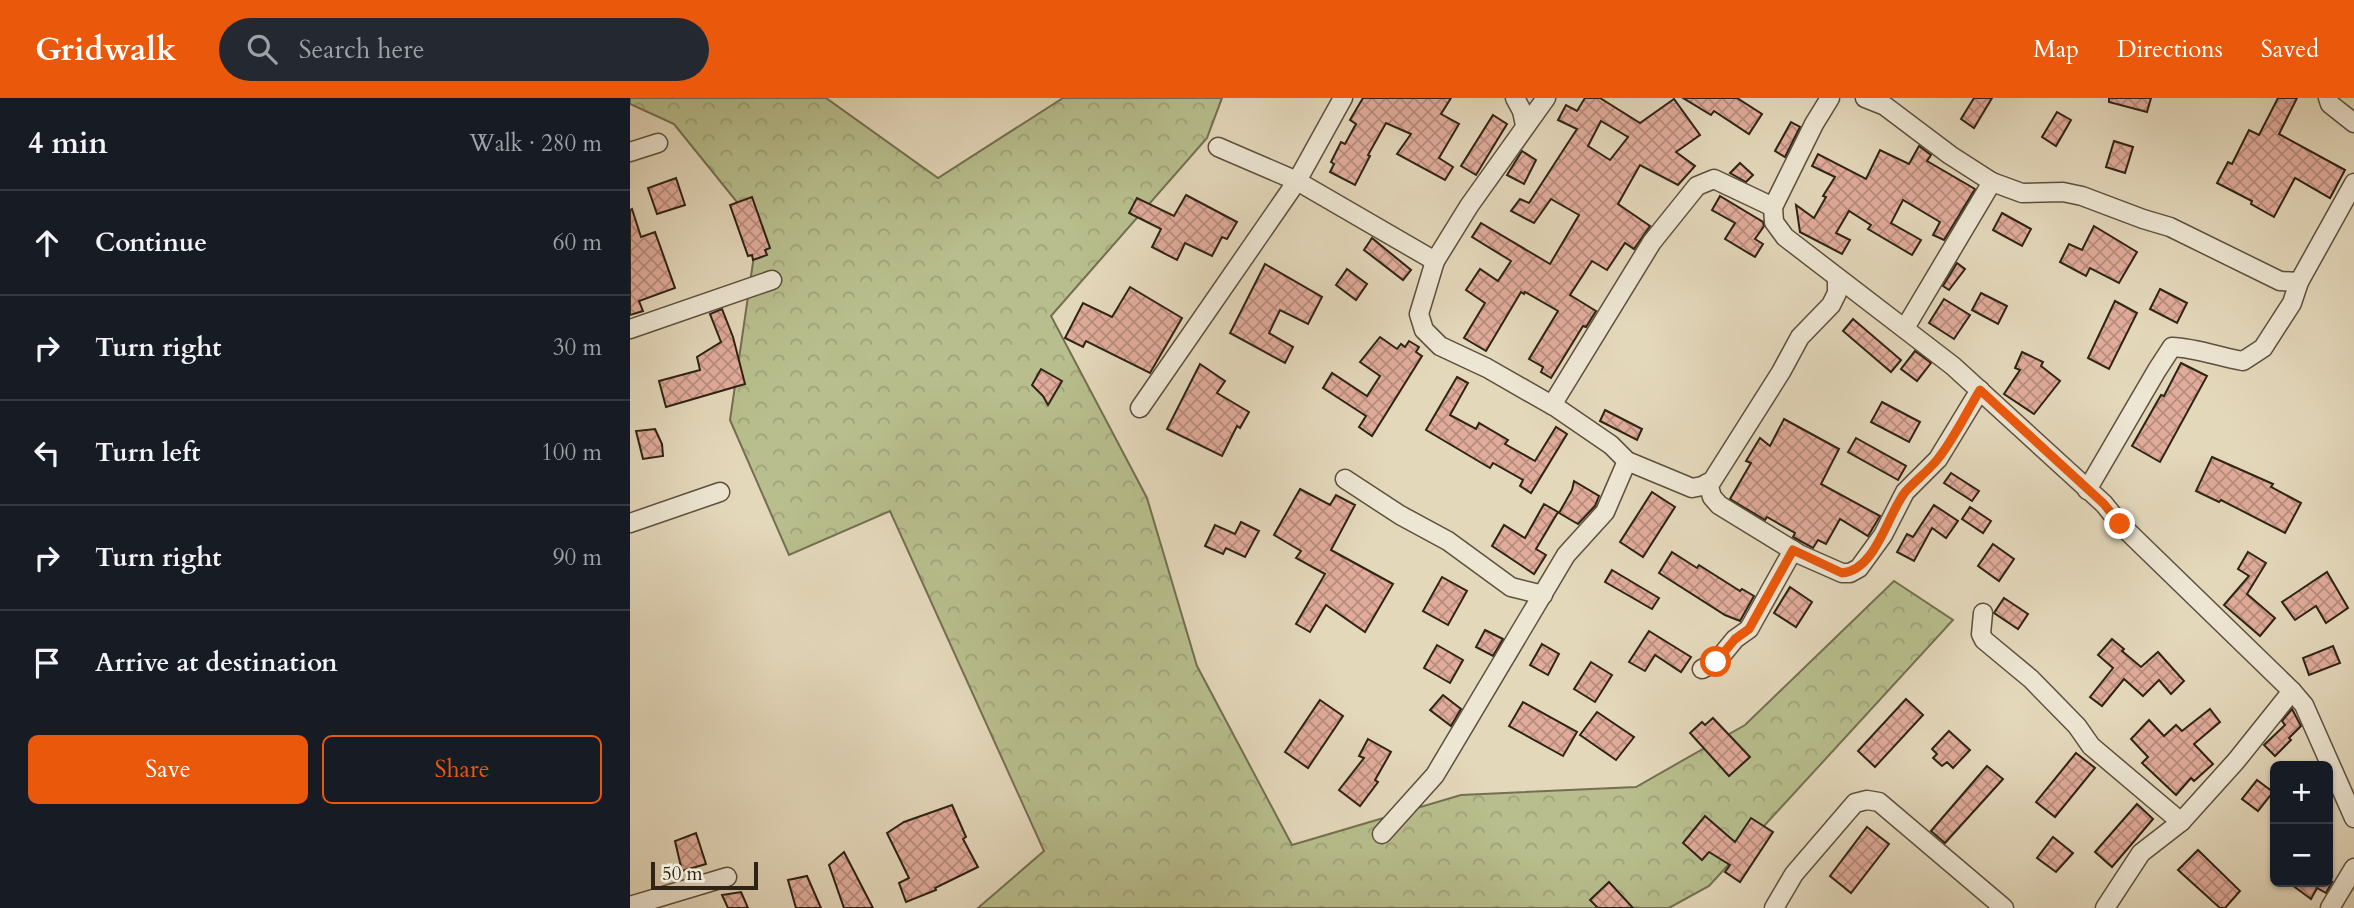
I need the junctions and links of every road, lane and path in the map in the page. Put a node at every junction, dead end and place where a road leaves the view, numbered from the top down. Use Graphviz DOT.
graph roads {
  1 [pos="1343,98"];
  2 [pos="1515,98"];
  3 [pos="1546,98"];
  4 [pos="1830,98"];
  5 [pos="1865,98"];
  6 [pos="2328,98"];
  7 [pos="2354,123"];
  8 [pos="1525,125"];
  9 [pos="658,143"];
  10 [pos="1218,147"];
  11 [pos="630,152"];
  12 [pos="1297,181"];
  13 [pos="1992,182"];
  14 [pos="2354,183"];
  15 [pos="1773,207"];
  16 [pos="1436,261"];
  17 [pos="1837,278"];
  18 [pos="772,280"];
  19 [pos="2299,282"];
  20 [pos="1905,328"];
  21 [pos="630,329"];
  22 [pos="1980,390"];
  23 [pos="1552,405"];
  24 [pos="1140,408"];
  25 [pos="1626,461"];
  26 [pos="1345,479"];
  27 [pos="1709,483"];
  28 [pos="2087,490"];
  29 [pos="720,492"];
  30 [pos="630,523"];
  31 [pos="1793,550"];
  32 [pos="1543,595"];
  33 [pos="1983,613"];
  34 [pos="1702,669"];
  35 [pos="2292,691"];
  36 [pos="2354,818"];
  37 [pos="2181,822"];
  38 [pos="1382,834"];
  39 [pos="2354,868"];
  40 [pos="727,877"];
  41 [pos="630,906"];
  42 [pos="1774,908"];
  43 [pos="2004,908"];
  44 [pos="2105,908"];
  45 [pos="2330,908"];
  1 -- 12 [label="street"];
  2 -- 8 [label="street"];
  3 -- 8 [label="street"];
  4 -- 15 [label="street"];
  5 -- 13 [label="street"];
  6 -- 7 [label="street"];
  8 -- 16 [label="street"];
  9 -- 11 [label="street"];
  10 -- 12 [label="street"];
  12 -- 16 [label="street"];
  12 -- 24 [label="street"];
  13 -- 19 [label="street"];
  13 -- 20 [label="street"];
  14 -- 19 [label="street"];
  15 -- 17 [label="street"];
  15 -- 23 [label="street"];
  16 -- 23 [label="street"];
  17 -- 20 [label="street"];
  17 -- 27 [label="street"];
  18 -- 21 [label="street"];
  19 -- 28 [label="street"];
  20 -- 22 [label="street"];
  22 -- 28 [label="street"];
  22 -- 31 [label="street"];
  23 -- 25 [label="street"];
  25 -- 27 [label="street"];
  25 -- 32 [label="street"];
  26 -- 32 [label="street"];
  27 -- 31 [label="street"];
  28 -- 35 [label="street"];
  29 -- 30 [label="street"];
  31 -- 34 [label="street"];
  32 -- 38 [label="street"];
  33 -- 37 [label="street"];
  35 -- 36 [label="street"];
  35 -- 37 [label="street"];
  37 -- 44 [label="street"];
  39 -- 45 [label="street"];
  40 -- 41 [label="street"];
  42 -- 43 [label="street"];
}
